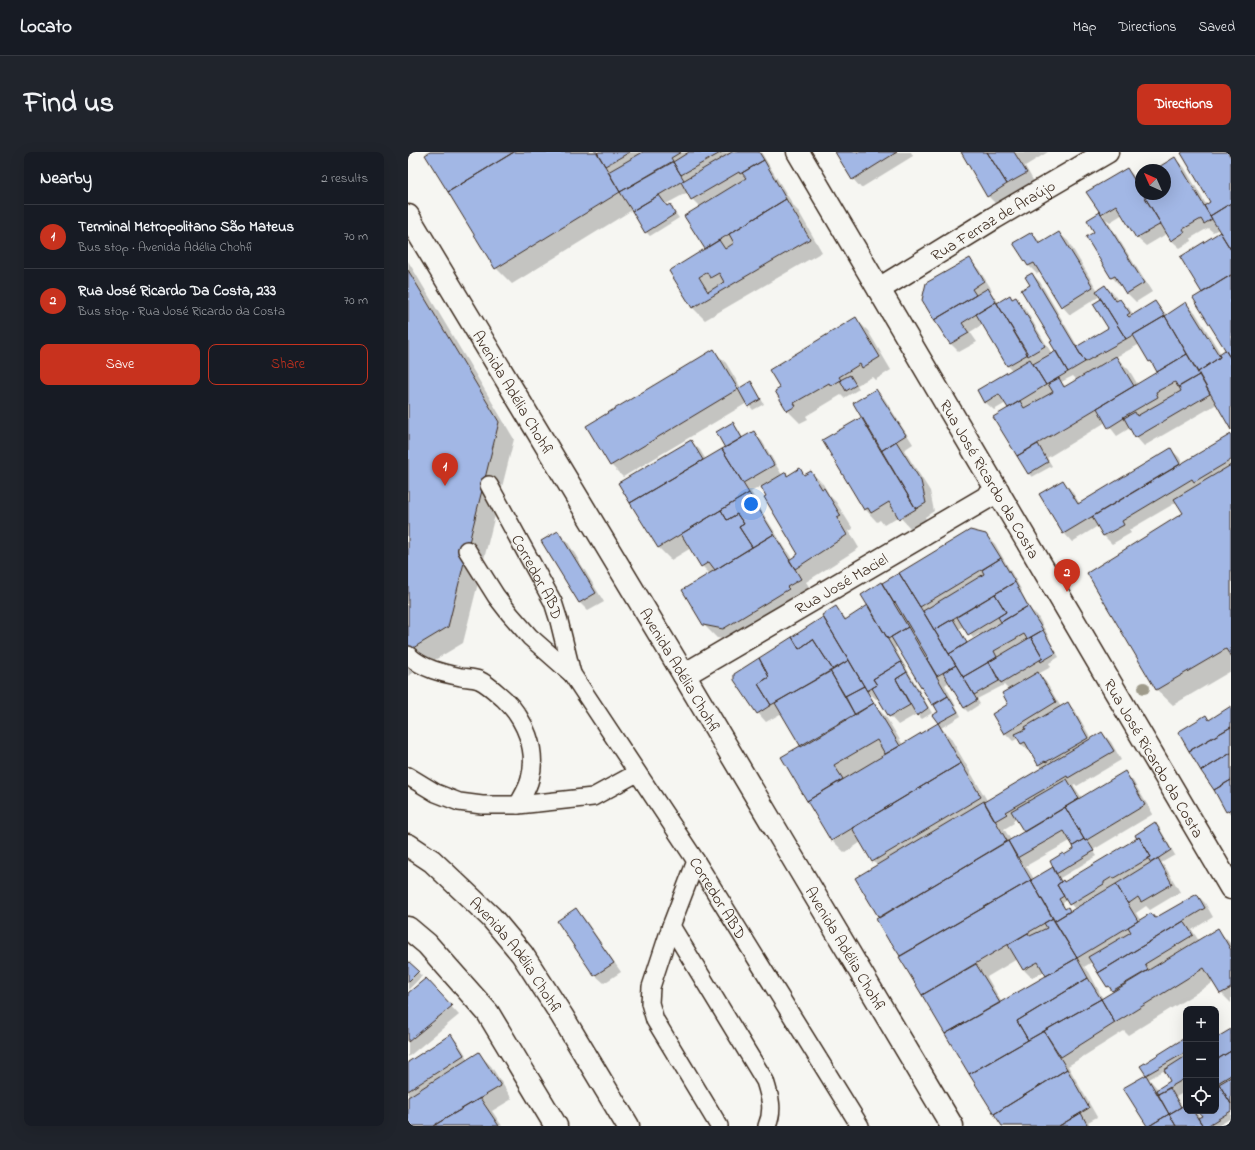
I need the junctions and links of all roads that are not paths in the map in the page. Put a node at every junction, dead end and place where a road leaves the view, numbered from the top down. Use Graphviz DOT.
graph roads {
  1 [pos="798,152"];
  2 [pos="1107,152"];
  3 [pos="408,216"];
  4 [pos="879,289"];
  5 [pos="489,485"];
  6 [pos="998,491"];
  7 [pos="467,550"];
  8 [pos="408,655"];
  9 [pos="572,674"];
  10 [pos="684,675"];
  11 [pos="637,773"];
  12 [pos="409,775"];
  13 [pos="518,805"];
  14 [pos="408,845"];
  15 [pos="696,861"];
  16 [pos="1231,888"];
  17 [pos="671,926"];
  18 [pos="408,928"];
  19 [pos="556,1126"];
  20 [pos="628,1126"];
  21 [pos="719,1126"];
  22 [pos="767,1126"];
  23 [pos="860,1126"];
  24 [pos="952,1126"];
  1 -- 4 [label="main road, Rua José Ricardo da Costa"];
  2 -- 4 [label="main road, Rua Ferraz de Araújo"];
  3 -- 10 [label="main road, Avenida Adélia Chohfi"];
  4 -- 6 [label="main road, Rua José Ricardo da Costa"];
  5 -- 9 [label="lane, Corredor ABD"];
  6 -- 10 [label="main road, Rua José Maciel"];
  6 -- 16 [label="main road, Rua José Ricardo da Costa"];
  7 -- 9 [label="lane, Corredor ABD"];
  8 -- 13 [label="lane"];
  9 -- 11 [label="lane, Corredor ABD"];
  10 -- 24 [label="main road, Avenida Adélia Chohfi"];
  11 -- 13 [label="lane"];
  11 -- 15 [label="lane, Corredor ABD"];
  12 -- 13 [label="lane"];
  14 -- 20 [label="main road, Avenida Adélia Chohfi"];
  15 -- 17 [label="lane"];
  15 -- 23 [label="lane, Corredor ABD"];
  17 -- 21 [label="lane"];
  17 -- 22 [label="lane"];
  18 -- 19 [label="main road"];
}
